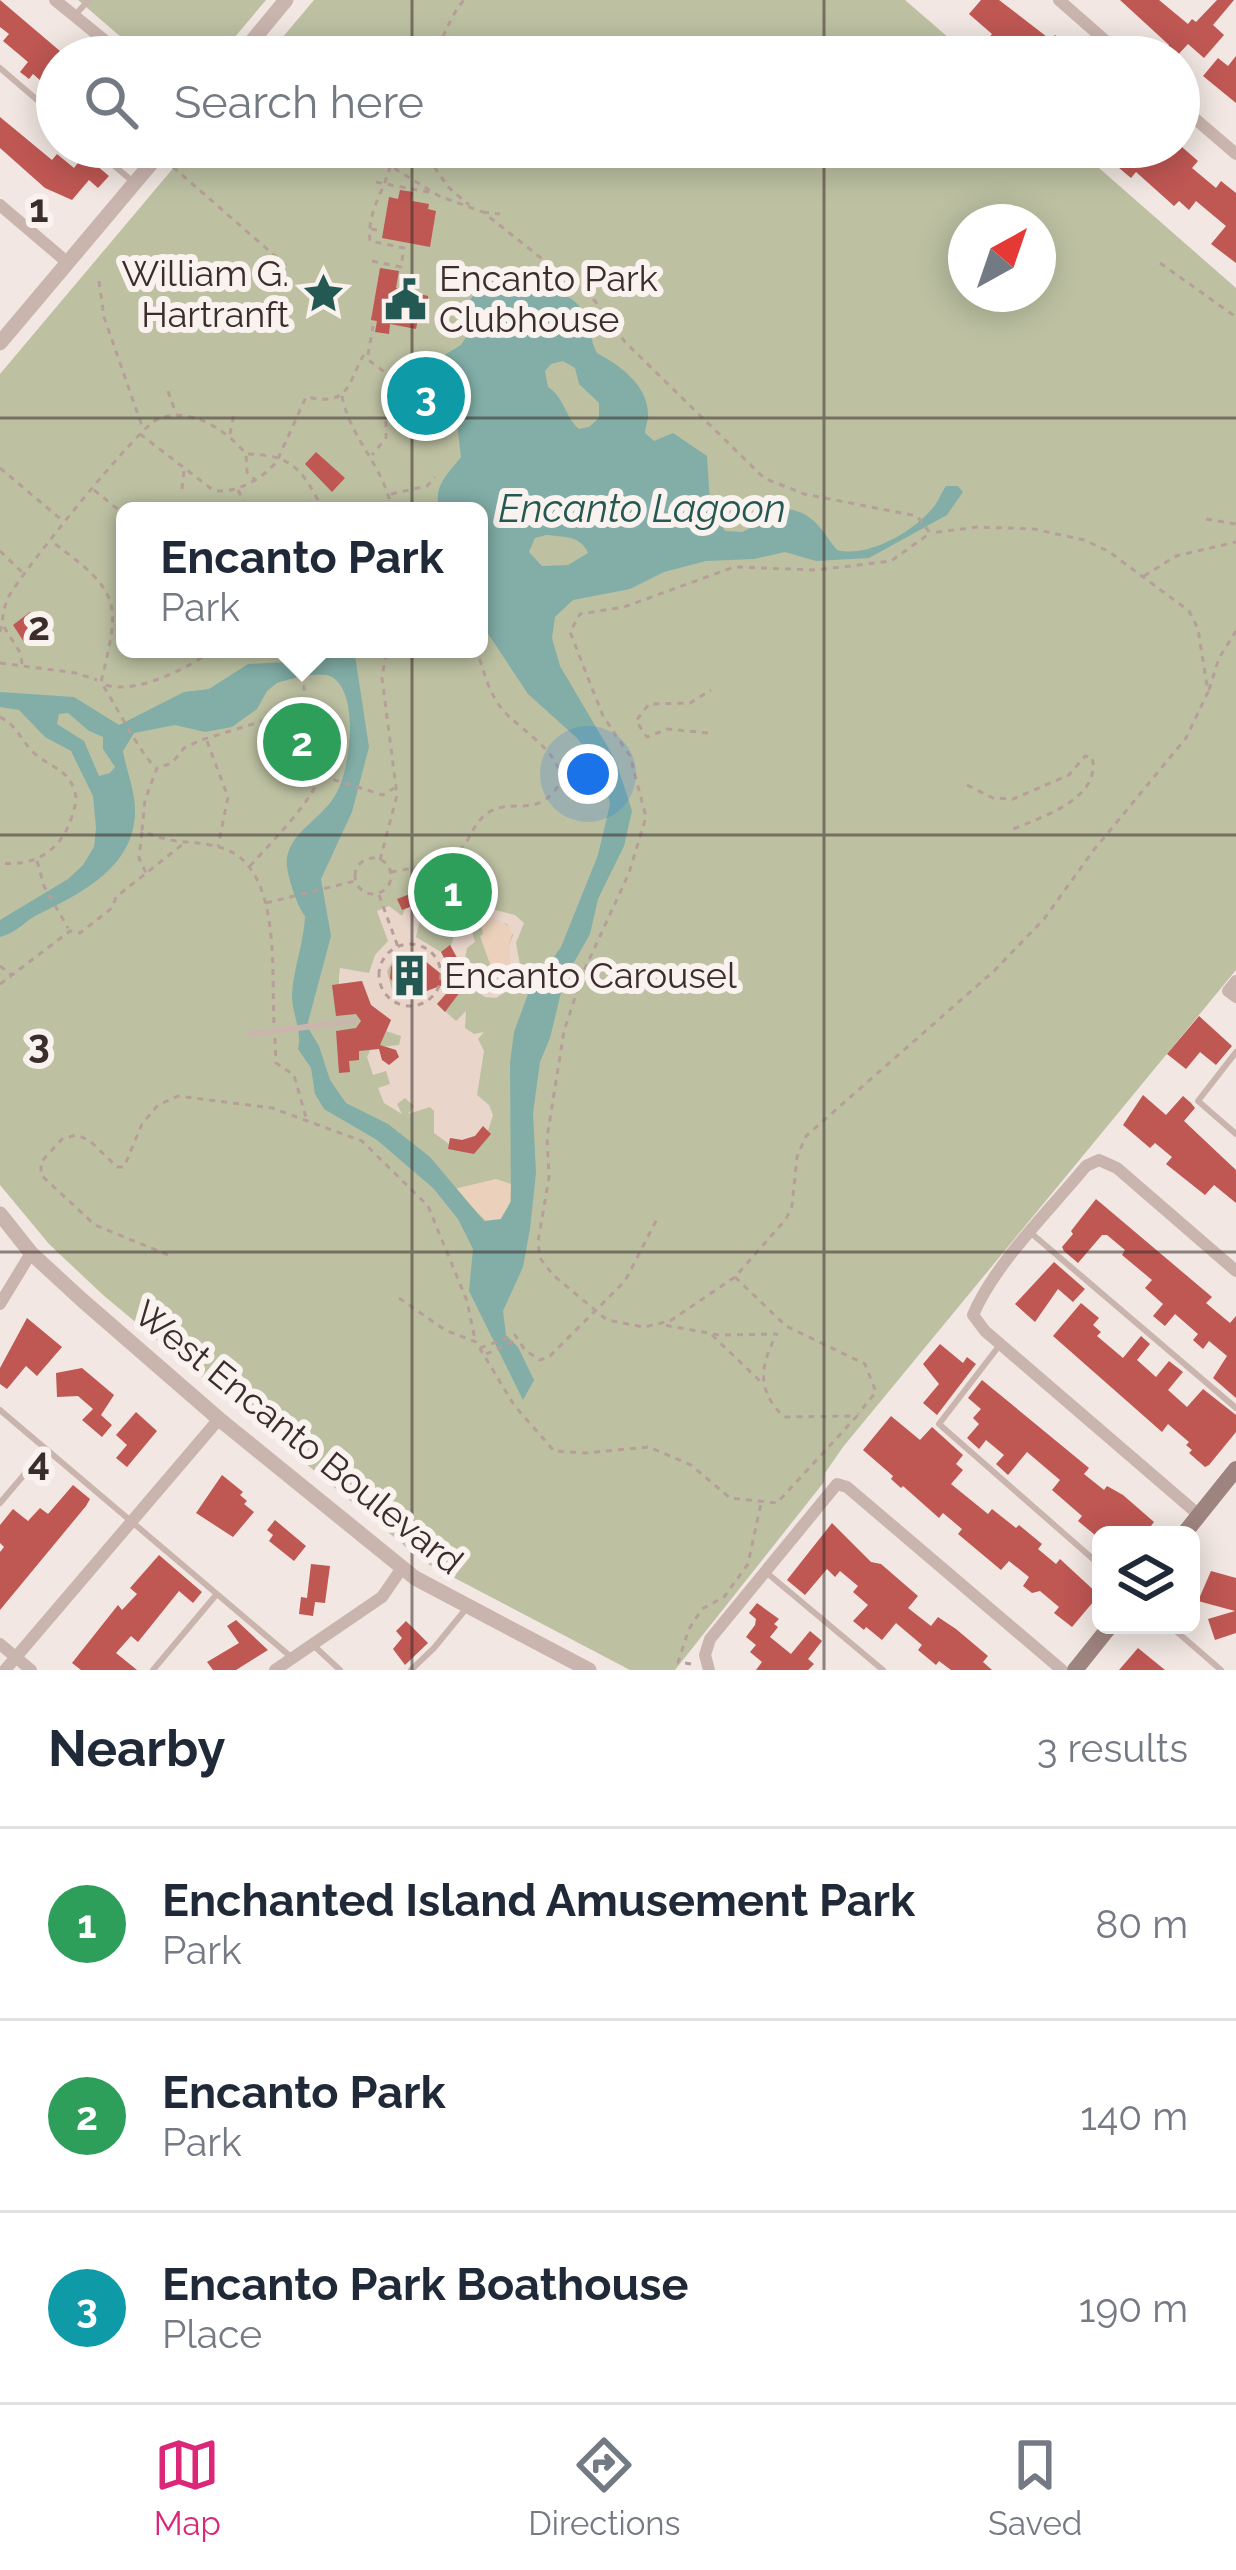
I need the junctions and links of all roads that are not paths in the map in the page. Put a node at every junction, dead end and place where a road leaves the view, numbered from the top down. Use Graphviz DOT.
graph roads {
  1 [pos="55,0"];
  2 [pos="88,0"];
  3 [pos="286,0"];
  4 [pos="1059,0"];
  5 [pos="74,16"];
  6 [pos="98,36"];
  7 [pos="256,36"];
  8 [pos="1100,36"];
  9 [pos="0,68"];
  10 [pos="36,99"];
  11 [pos="1200,122"];
  12 [pos="1236,154"];
  13 [pos="116,168"];
  14 [pos="147,168"];
  15 [pos="134,183"];
  16 [pos="0,205"];
  17 [pos="68,263"];
  18 [pos="0,344"];
  19 [pos="354,1021"];
  20 [pos="250,1034"];
  21 [pos="1236,1052"];
  22 [pos="1236,1134"];
  23 [pos="0,1214"];
  24 [pos="1031,1234"];
  25 [pos="31,1253"];
  26 [pos="1236,1271"];
  27 [pos="0,1304"];
  28 [pos="1001,1344"];
  29 [pos="1236,1408"];
  30 [pos="0,1410"];
  31 [pos="219,1419"];
  32 [pos="46,1449"];
  33 [pos="1236,1468"];
  34 [pos="0,1503"];
  35 [pos="1199,1515"];
  36 [pos="131,1520"];
  37 [pos="1190,1526"];
  38 [pos="1092,1557"];
  39 [pos="402,1568"];
  40 [pos="764,1571"];
  41 [pos="217,1594"];
  42 [pos="466,1606"];
  43 [pos="1104,1634"];
  44 [pos="1179,1634"];
  45 [pos="0,1644"];
  46 [pos="312,1644"];
  47 [pos="16,1657"];
  48 [pos="292,1658"];
  49 [pos="707,1666"];
  50 [pos="577,1668"];
  51 [pos="4,1670"];
  52 [pos="31,1670"];
  53 [pos="153,1670"];
  54 [pos="275,1670"];
  55 [pos="340,1670"];
  56 [pos="411,1670"];
  57 [pos="883,1670"];
  58 [pos="1062,1670"];
  59 [pos="1075,1670"];
  60 [pos="1221,1670"];
  1 -- 5 [label="street"];
  2 -- 5 [label="lane"];
  3 -- 7 [label="street"];
  4 -- 8 [label="street"];
  5 -- 6 [label="street"];
  9 -- 10 [label="lane"];
  11 -- 12 [label="street"];
  13 -- 15 [label="lane"];
  14 -- 15 [label="street"];
  15 -- 17 [label="street"];
  16 -- 17 [label="street"];
  17 -- 18 [label="street"];
  19 -- 20 [label="lane"];
  21 -- 22 [label="lane"];
  23 -- 25 [label="street, West Encanto Boulevard"];
  24 -- 26 [label="street"];
  24 -- 28 [label="street"];
  24 -- 29 [label="lane"];
  25 -- 27 [label="street"];
  25 -- 31 [label="street, West Encanto Boulevard"];
  28 -- 35 [label="street"];
  28 -- 38 [label="lane"];
  30 -- 32 [label="lane"];
  31 -- 36 [label="street"];
  31 -- 39 [label="street, West Encanto Boulevard"];
  32 -- 34 [label="lane"];
  32 -- 36 [label="lane"];
  33 -- 35 [label="main road"];
  35 -- 37 [label="main road"];
  36 -- 41 [label="lane"];
  36 -- 47 [label="street"];
  39 -- 42 [label="street, West Encanto Boulevard"];
  39 -- 46 [label="street"];
  40 -- 49 [label="street"];
  40 -- 57 [label="lane"];
  40 -- 58 [label="street"];
  41 -- 48 [label="lane"];
  41 -- 53 [label="lane"];
  42 -- 50 [label="street, West Encanto Boulevard"];
  42 -- 56 [label="lane"];
  43 -- 59 [label="main road"];
  44 -- 60 [label="lane"];
  45 -- 47 [label="street"];
  46 -- 48 [label="street"];
  46 -- 55 [label="lane"];
  47 -- 51 [label="street"];
  47 -- 52 [label="street"];
  48 -- 54 [label="street"];
}
